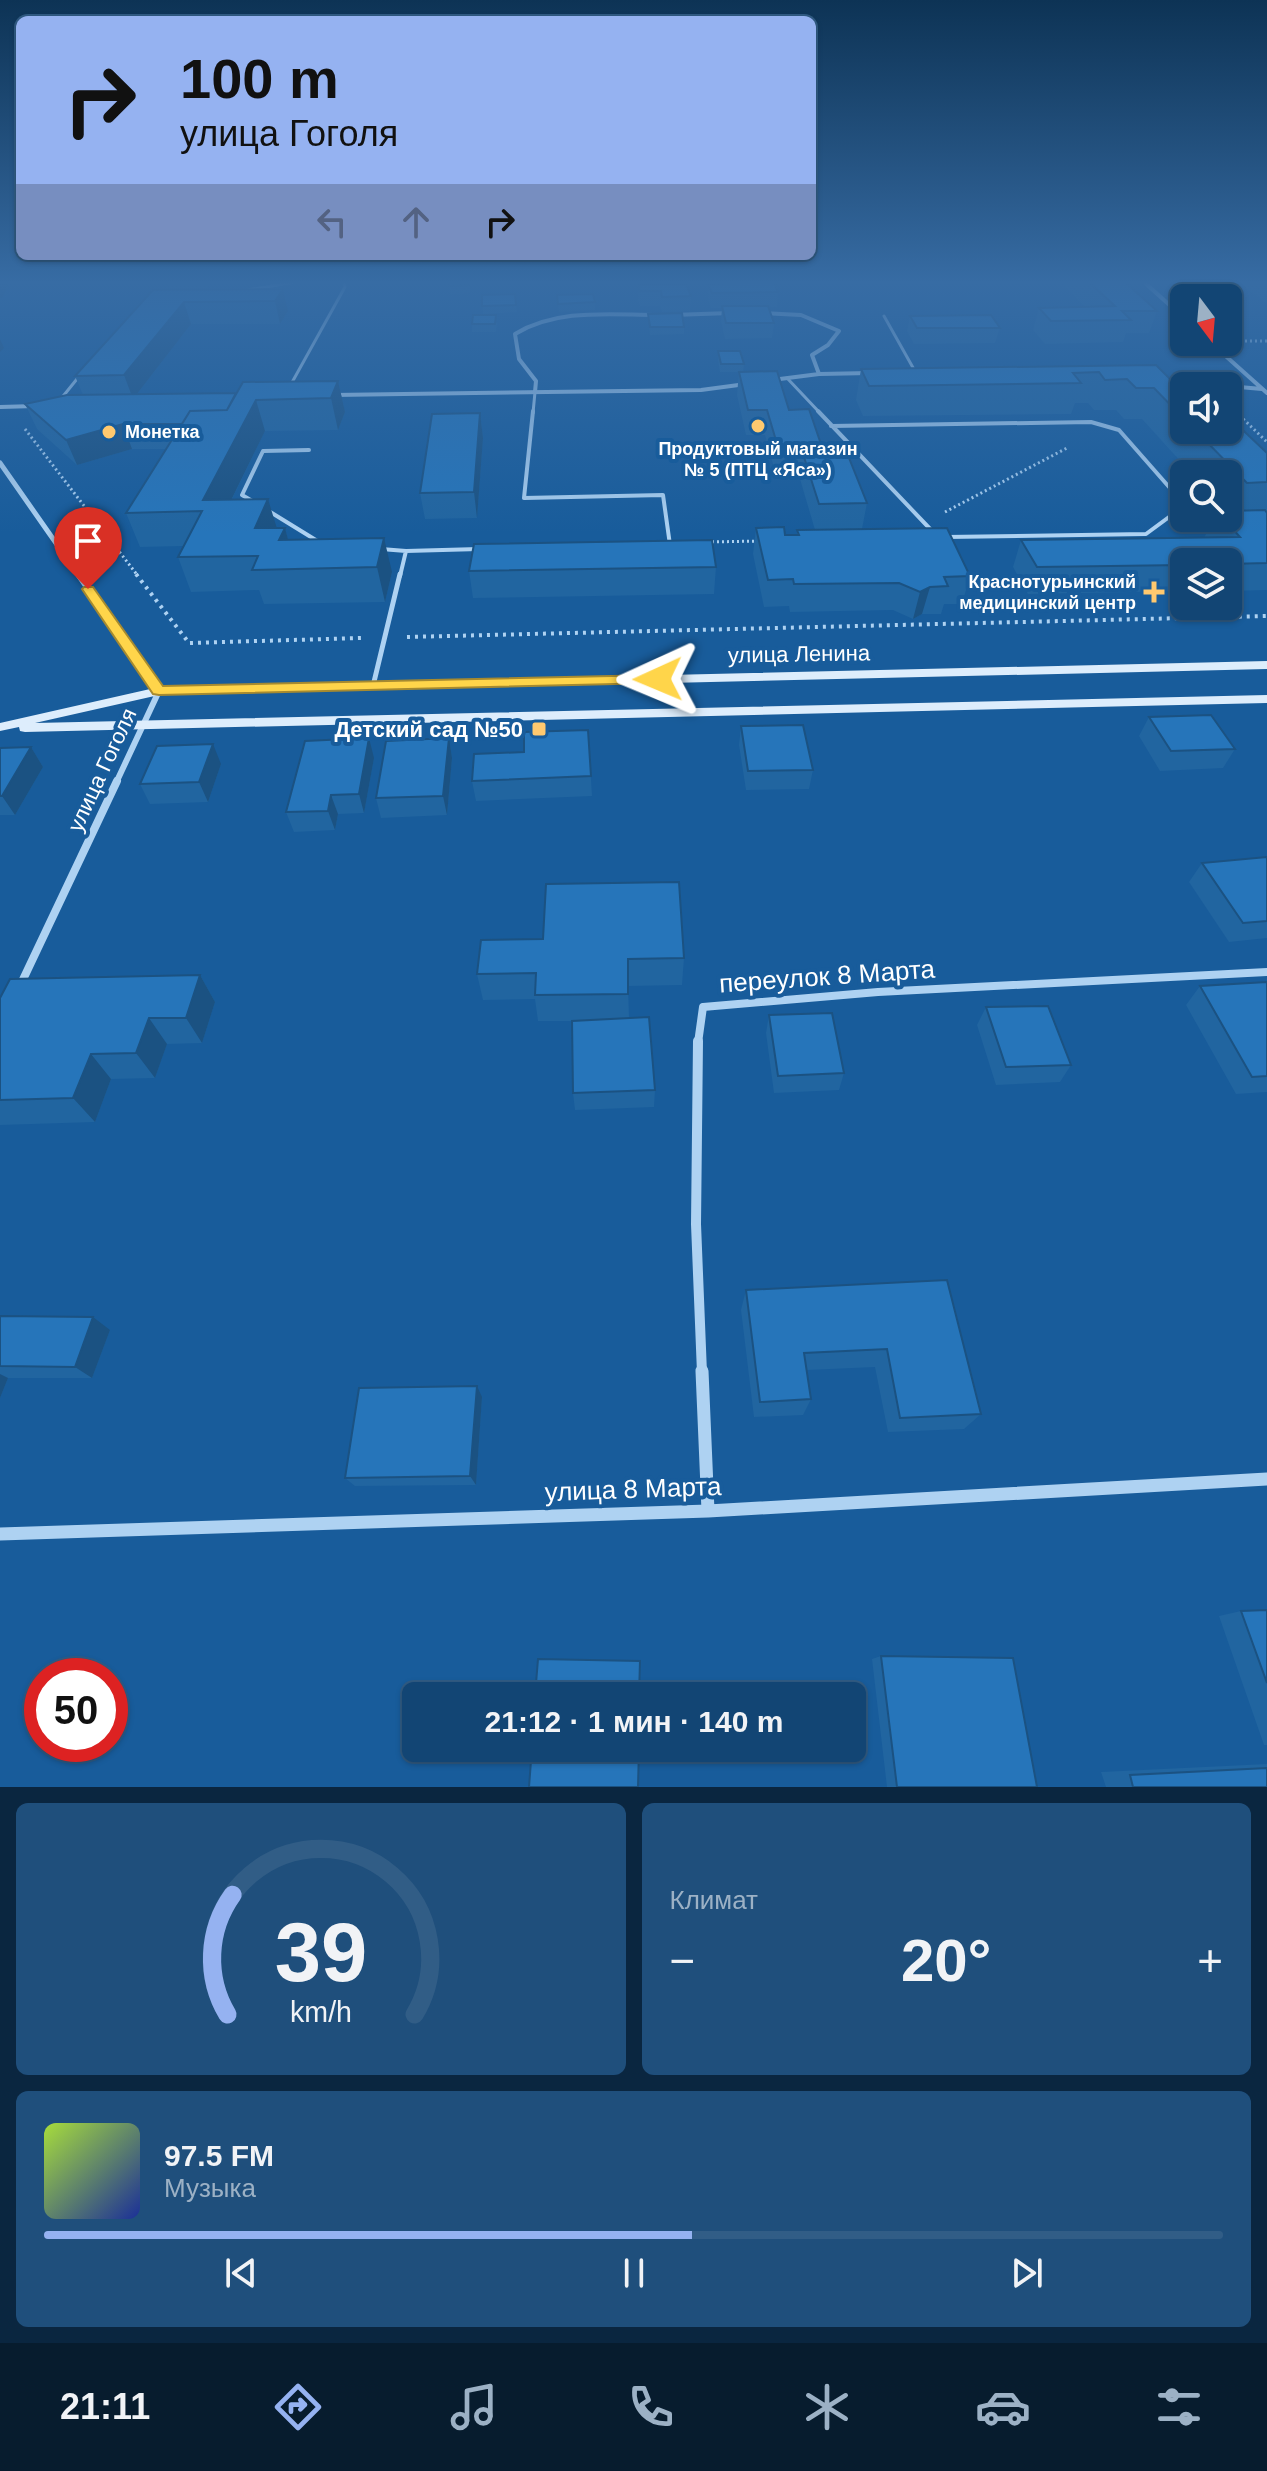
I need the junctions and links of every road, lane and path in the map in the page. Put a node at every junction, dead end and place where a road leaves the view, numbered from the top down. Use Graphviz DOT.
graph roads {
  1 [pos="301,365"];
  2 [pos="524,365"];
  3 [pos="816,365"];
  4 [pos="912,365"];
  5 [pos="1236,365"];
  6 [pos="85,370"];
  7 [pos="875,373"];
  8 [pos="902,373"];
  9 [pos="916,373"];
  10 [pos="819,374"];
  11 [pos="787,378"];
  12 [pos="1148,378"];
  13 [pos="1170,380"];
  14 [pos="1242,388"];
  15 [pos="287,391"];
  16 [pos="1265,391"];
  17 [pos="535,392"];
  18 [pos="332,395"];
  19 [pos="71,405"];
  20 [pos="36,406"];
  21 [pos="46,406"];
  22 [pos="55,406"];
  23 [pos="0,407"];
  24 [pos="1242,418"];
  25 [pos="831,426"];
  26 [pos="1267,442"];
  27 [pos="309,450"];
  28 [pos="0,463"];
  29 [pos="1170,489"];
  30 [pos="1170,516"];
  31 [pos="655,545"];
  32 [pos="326,546"];
  33 [pos="380,549"];
  34 [pos="484,549"];
  35 [pos="406,551"];
  36 [pos="1267,616"];
  37 [pos="385,638"];
  38 [pos="1267,665"];
  39 [pos="373,686"];
  40 [pos="159,691"];
  41 [pos="1267,699"];
  42 [pos="142,725"];
  43 [pos="0,728"];
  44 [pos="1267,972"];
  45 [pos="14,1000"];
  46 [pos="1267,1479"];
  47 [pos="708,1511"];
  48 [pos="0,1534"];
  1 -- 15 [label="lane"];
  2 -- 17 [label="street"];
  3 -- 10 [label="street"];
  4 -- 9 [label="lane"];
  5 -- 16 [label="street"];
  6 -- 22 [label="lane"];
  7 -- 10 [label="street"];
  8 -- 9 [label="street"];
  10 -- 11 [label="street"];
  11 -- 17 [label="street"];
  11 -- 25 [label="lane"];
  12 -- 13 [label="street"];
  14 -- 16 [label="street"];
  17 -- 18 [label="street"];
  17 -- 31 [label="lane"];
  19 -- 22 [label="street"];
  20 -- 21 [label="street"];
  20 -- 23 [label="street"];
  20 -- 37 [label="path"];
  24 -- 26 [label="path"];
  25 -- 29 [label="lane"];
  25 -- 30 [label="lane"];
  27 -- 32 [label="lane"];
  28 -- 40 [label="street, улица Гоголя"];
  33 -- 35 [label="lane"];
  34 -- 35 [label="lane"];
  35 -- 37 [label="lane"];
  36 -- 37 [label="path"];
  37 -- 39 [label="lane"];
  38 -- 39 [label="main road, улица Ленина"];
  39 -- 40 [label="main road, улица Ленина"];
  40 -- 42 [label="street, улица Гоголя"];
  40 -- 43 [label="main road, улица Ленина"];
  41 -- 42 [label="main road, улица Ленина"];
  42 -- 43 [label="main road, улица Ленина"];
  42 -- 45 [label="street, улица Гоголя"];
  44 -- 47 [label="street, переулок 8 Марта"];
  46 -- 47 [label="street, улица 8 Марта"];
  47 -- 48 [label="street, улица 8 Марта"];
}
